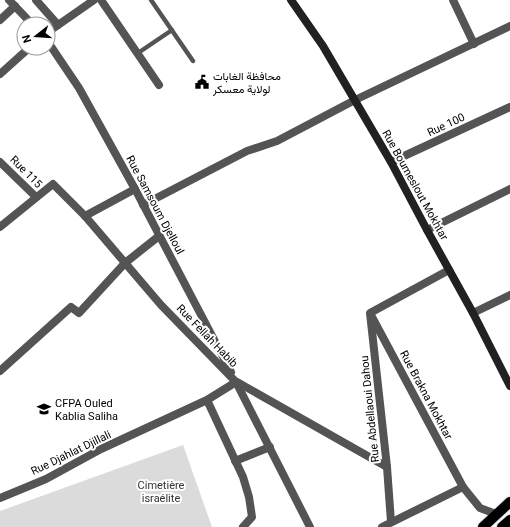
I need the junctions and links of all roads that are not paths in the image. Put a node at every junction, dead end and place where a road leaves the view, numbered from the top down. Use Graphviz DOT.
graph roads {
  1 [pos="9,0"];
  2 [pos="36,0"];
  3 [pos="94,0"];
  4 [pos="101,0"];
  5 [pos="151,0"];
  6 [pos="291,0"];
  7 [pos="453,0"];
  8 [pos="15,6"];
  9 [pos="24,16"];
  10 [pos="0,20"];
  11 [pos="58,26"];
  12 [pos="510,26"];
  13 [pos="172,30"];
  14 [pos="474,44"];
  15 [pos="138,53"];
  16 [pos="56,54"];
  17 [pos="20,56"];
  18 [pos="193,61"];
  19 [pos="0,74"];
  20 [pos="159,85"];
  21 [pos="355,100"];
  22 [pos="510,107"];
  23 [pos="0,162"];
  24 [pos="391,162"];
  25 [pos="135,189"];
  26 [pos="510,189"];
  27 [pos="36,198"];
  28 [pos="143,205"];
  29 [pos="85,216"];
  30 [pos="1,224"];
  31 [pos="427,230"];
  32 [pos="159,236"];
  33 [pos="125,263"];
  34 [pos="449,270"];
  35 [pos="510,295"];
  36 [pos="370,313"];
  37 [pos="473,313"];
  38 [pos="0,371"];
  39 [pos="508,377"];
  40 [pos="236,382"];
  41 [pos="510,386"];
  42 [pos="207,400"];
  43 [pos="270,447"];
  44 [pos="235,461"];
  45 [pos="388,467"];
  46 [pos="463,487"];
  47 [pos="0,498"];
  48 [pos="510,502"];
  49 [pos="496,514"];
  50 [pos="510,520"];
  51 [pos="391,522"];
  52 [pos="243,527"];
  53 [pos="310,527"];
  54 [pos="382,527"];
  55 [pos="483,527"];
  56 [pos="502,527"];
  1 -- 8 [label="street"];
  2 -- 11 [label="street"];
  3 -- 11 [label="street"];
  4 -- 15 [label="street"];
  5 -- 13 [label="lane"];
  6 -- 21 [label="street, Rue Boumeslout Mokhtar"];
  7 -- 14 [label="street"];
  8 -- 9 [label="street"];
  8 -- 10 [label="street"];
  12 -- 14 [label="street"];
  13 -- 15 [label="lane"];
  13 -- 18 [label="lane"];
  14 -- 21 [label="street"];
  15 -- 20 [label="street"];
  16 -- 25 [label="street, Rue Samsoum Djelloul"];
  17 -- 19 [label="street"];
  21 -- 24 [label="street, Rue Boumeslout Mokhtar"];
  21 -- 28 [label="street"];
  22 -- 24 [label="street, Rue 100"];
  23 -- 27 [label="street, Rue 115"];
  24 -- 31 [label="street, Rue Boumeslout Mokhtar"];
  25 -- 28 [label="street, Rue Samsoum Djelloul"];
  25 -- 29 [label="street"];
  26 -- 31 [label="street"];
  27 -- 29 [label="street, Rue Fellah Habib"];
  27 -- 30 [label="street"];
  28 -- 32 [label="street, Rue Samsoum Djelloul"];
  29 -- 33 [label="street, Rue Fellah Habib"];
  31 -- 34 [label="street, Rue Boumeslout Mokhtar"];
  32 -- 33 [label="street"];
  32 -- 40 [label="street, Rue Samsoum Djelloul"];
  33 -- 38 [label="street"];
  33 -- 40 [label="street, Rue Fellah Habib"];
  34 -- 36 [label="street"];
  34 -- 37 [label="street, Rue Boumeslout Mokhtar"];
  35 -- 37 [label="street"];
  36 -- 45 [label="street, Rue Abdellaoui Dahou"];
  36 -- 46 [label="street, Rue Brakna Mokhtar"];
  37 -- 39 [label="street, Rue Boumeslout Mokhtar"];
  39 -- 41 [label="street, Rue Boumeslout Mokhtar"];
  40 -- 42 [label="street, Rue Djahlat Djillali"];
  40 -- 43 [label="street, Rue Fellah Habib"];
  40 -- 45 [label="street, Rue Abdellaoui Dahou"];
  42 -- 44 [label="street"];
  42 -- 47 [label="street, Rue Djahlat Djillali"];
  43 -- 44 [label="street"];
  43 -- 53 [label="street, Rue Fellah Habib"];
  44 -- 52 [label="street"];
  45 -- 51 [label="street"];
  46 -- 49 [label="street, Rue Brakna Mokhtar"];
  46 -- 51 [label="street"];
  48 -- 49 [label="main road"];
  49 -- 55 [label="main road"];
  50 -- 56 [label="main road"];
  51 -- 54 [label="street"];
}
